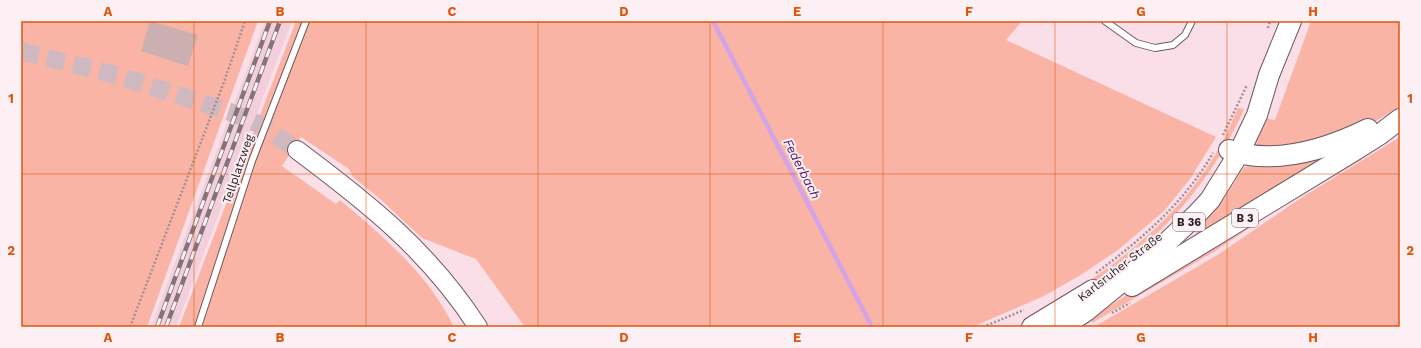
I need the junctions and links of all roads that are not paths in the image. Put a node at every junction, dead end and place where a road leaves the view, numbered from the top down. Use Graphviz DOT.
graph roads {
  1 [pos="306,21"];
  2 [pos="1105,21"];
  3 [pos="1192,21"];
  4 [pos="1291,21"];
  5 [pos="1400,118"];
  6 [pos="1226,148"];
  7 [pos="297,150"];
  8 [pos="1086,311"];
  9 [pos="1032,317"];
  10 [pos="198,327"];
  11 [pos="478,327"];
  12 [pos="1062,327"];
  1 -- 10 [label="lane, Tellplatzweg"];
  2 -- 3 [label="lane"];
  4 -- 6 [label="main road, B 36"];
  5 -- 6 [label="main road, B 3"];
  5 -- 8 [label="main road, B 3"];
  6 -- 8 [label="main road, B 36"];
  6 -- 9 [label="main road, Karlsruher Straße"];
  7 -- 11 [label="main road"];
  8 -- 12 [label="main road, B 3"];
}
